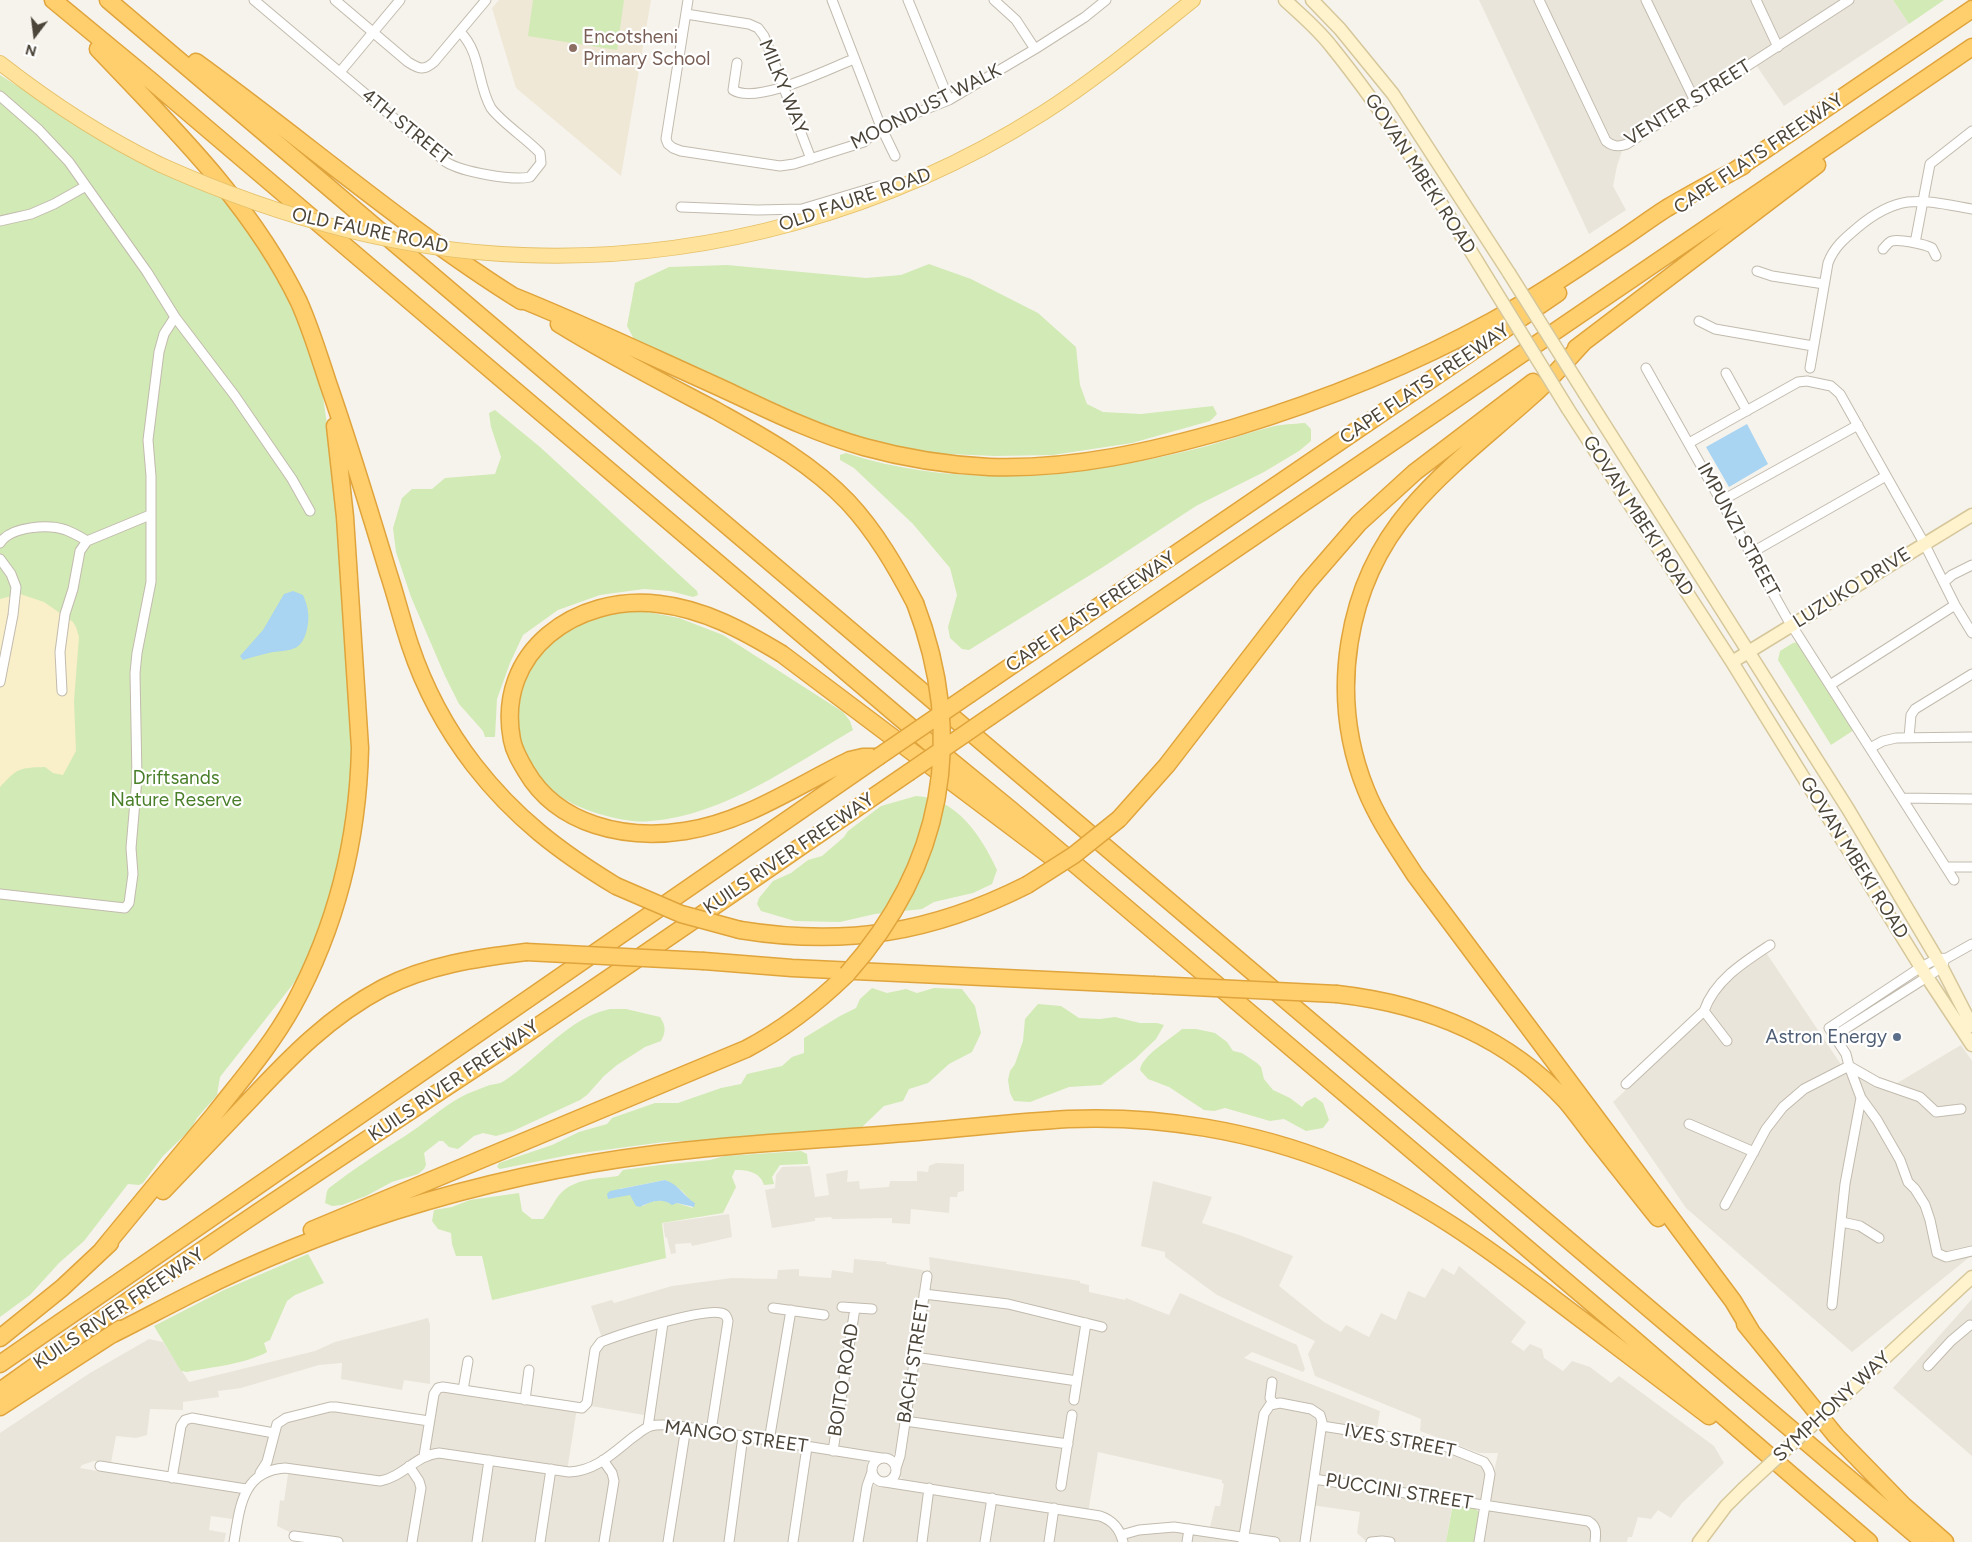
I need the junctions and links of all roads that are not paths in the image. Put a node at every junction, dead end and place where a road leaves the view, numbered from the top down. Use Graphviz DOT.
graph roads {
  1 [pos="108,0"];
  2 [pos="254,0"];
  3 [pos="335,0"];
  4 [pos="400,0"];
  5 [pos="486,0"];
  6 [pos="688,0"];
  7 [pos="832,0"];
  8 [pos="908,0"];
  9 [pos="994,0"];
  10 [pos="1193,0"];
  11 [pos="1285,0"];
  12 [pos="1312,0"];
  13 [pos="1539,0"];
  14 [pos="1646,0"];
  15 [pos="1756,0"];
  16 [pos="1850,0"];
  17 [pos="1102,1"];
  18 [pos="55,2"];
  19 [pos="1972,9"];
  20 [pos="686,14"];
  21 [pos="147,32"];
  22 [pos="373,32"];
  23 [pos="460,32"];
  24 [pos="1778,47"];
  25 [pos="1972,47"];
  26 [pos="1035,49"];
  27 [pos="854,59"];
  28 [pos="0,63"];
  29 [pos="737,63"];
  30 [pos="340,72"];
  31 [pos="783,87"];
  32 [pos="1910,89"];
  33 [pos="0,96"];
  34 [pos="949,100"];
  35 [pos="1695,101"];
  36 [pos="881,127"];
  37 [pos="1972,132"];
  38 [pos="895,156"];
  39 [pos="811,159"];
  40 [pos="1743,166"];
  41 [pos="86,186"];
  42 [pos="895,189"];
  43 [pos="1922,200"];
  44 [pos="681,207"];
  45 [pos="1972,209"];
  46 [pos="0,221"];
  47 [pos="1915,243"];
  48 [pos="1884,249"];
  49 [pos="1936,256"];
  50 [pos="1757,271"];
  51 [pos="1824,284"];
  52 [pos="513,296"];
  53 [pos="176,317"];
  54 [pos="1699,320"];
  55 [pos="1583,343"];
  56 [pos="1813,346"];
  57 [pos="1646,368"];
  58 [pos="1810,368"];
  59 [pos="1726,373"];
  60 [pos="328,382"];
  61 [pos="1747,410"];
  62 [pos="1858,425"];
  63 [pos="1689,443"];
  64 [pos="1886,476"];
  65 [pos="1721,501"];
  66 [pos="310,511"];
  67 [pos="150,515"];
  68 [pos="1972,515"];
  69 [pos="87,541"];
  70 [pos="0,543"];
  71 [pos="1924,544"];
  72 [pos="1751,553"];
  73 [pos="0,559"];
  74 [pos="1972,565"];
  75 [pos="1944,582"];
  76 [pos="1955,605"];
  77 [pos="1792,625"];
  78 [pos="1972,633"];
  79 [pos="1749,652"];
  80 [pos="1732,662"];
  81 [pos="1972,674"];
  82 [pos="0,682"];
  83 [pos="1830,685"];
  84 [pos="62,691"];
  85 [pos="1909,737"];
  86 [pos="1972,737"];
  87 [pos="1870,748"];
  88 [pos="878,757"];
  89 [pos="908,773"];
  90 [pos="1902,798"];
  91 [pos="1972,799"];
  92 [pos="1946,867"];
  93 [pos="1972,867"];
  94 [pos="1954,880"];
  95 [pos="0,894"];
  96 [pos="1114,898"];
  97 [pos="1770,944"];
  98 [pos="1972,944"];
  99 [pos="1942,961"];
  100 [pos="1924,972"];
  101 [pos="1872,1001"];
  102 [pos="1877,1010"];
  103 [pos="1704,1011"];
  104 [pos="1972,1026"];
  105 [pos="1832,1032"];
  106 [pos="1727,1041"];
  107 [pos="1972,1045"];
  108 [pos="1849,1066"];
  109 [pos="1626,1084"];
  110 [pos="1861,1098"];
  111 [pos="1960,1109"];
  112 [pos="1689,1124"];
  113 [pos="1754,1152"];
  114 [pos="1724,1205"];
  115 [pos="1842,1222"];
  116 [pos="1879,1238"];
  117 [pos="102,1250"];
  118 [pos="1972,1251"];
  119 [pos="927,1276"];
  120 [pos="1972,1277"];
  121 [pos="924,1294"];
  122 [pos="1832,1305"];
  123 [pos="842,1307"];
  124 [pos="773,1308"];
  125 [pos="855,1308"];
  126 [pos="872,1309"];
  127 [pos="791,1310"];
  128 [pos="824,1315"];
  129 [pos="663,1323"];
  130 [pos="1086,1323"];
  131 [pos="1971,1325"];
  132 [pos="1102,1327"];
  133 [pos="1751,1331"];
  134 [pos="111,1336"];
  135 [pos="0,1338"];
  136 [pos="915,1357"];
  137 [pos="468,1361"];
  138 [pos="0,1364"];
  139 [pos="1928,1366"];
  140 [pos="529,1370"];
  141 [pos="1077,1381"];
  142 [pos="1272,1382"];
  143 [pos="463,1390"];
  144 [pos="0,1391"];
  145 [pos="525,1400"];
  146 [pos="1074,1400"];
  147 [pos="1274,1404"];
  148 [pos="0,1407"];
  149 [pos="1072,1415"];
  150 [pos="429,1421"];
  151 [pos="905,1421"];
  152 [pos="1322,1426"];
  153 [pos="648,1427"];
  154 [pos="686,1427"];
  155 [pos="711,1431"];
  156 [pos="274,1433"];
  157 [pos="743,1436"];
  158 [pos="769,1440"];
  159 [pos="1068,1444"];
  160 [pos="807,1447"];
  161 [pos="901,1448"];
  162 [pos="833,1451"];
  163 [pos="862,1455"];
  164 [pos="424,1456"];
  165 [pos="883,1458"];
  166 [pos="489,1460"];
  167 [pos="603,1460"];
  168 [pos="100,1466"];
  169 [pos="409,1466"];
  170 [pos="551,1469"];
  171 [pos="872,1470"];
  172 [pos="896,1470"];
  173 [pos="257,1477"];
  174 [pos="172,1478"];
  175 [pos="1314,1479"];
  176 [pos="882,1482"];
  177 [pos="908,1484"];
  178 [pos="1061,1486"];
  179 [pos="929,1488"];
  180 [pos="246,1490"];
  181 [pos="992,1498"];
  182 [pos="865,1501"];
  183 [pos="1485,1506"];
  184 [pos="1054,1508"];
  185 [pos="1189,1529"];
  186 [pos="294,1536"];
  187 [pos="1122,1539"];
  188 [pos="1243,1540"];
  189 [pos="1868,1541"];
  190 [pos="234,1542"];
  191 [pos="338,1542"];
  192 [pos="412,1542"];
  193 [pos="477,1542"];
  194 [pos="540,1542"];
  195 [pos="604,1542"];
  196 [pos="668,1542"];
  197 [pos="729,1542"];
  198 [pos="793,1542"];
  199 [pos="858,1542"];
  200 [pos="922,1542"];
  201 [pos="985,1542"];
  202 [pos="1049,1542"];
  203 [pos="1187,1542"];
  204 [pos="1275,1542"];
  205 [pos="1305,1542"];
  206 [pos="1370,1542"];
  207 [pos="1390,1542"];
  208 [pos="1479,1542"];
  209 [pos="1595,1542"];
  210 [pos="1699,1542"];
  211 [pos="1924,1542"];
  212 [pos="1945,1542"];
  1 -- 21 [label="highway"];
  2 -- 30 [label="street, 4TH STREET"];
  3 -- 22 [label="street"];
  4 -- 22 [label="street"];
  5 -- 23 [label="street"];
  6 -- 20 [label="street, MOONDUST WALK"];
  7 -- 27 [label="street"];
  8 -- 34 [label="street"];
  9 -- 26 [label="street"];
  10 -- 42 [label="main road, OLD FAURE ROAD"];
  11 -- 80 [label="main road, GOVAN MBEKI ROAD, bridge"];
  12 -- 79 [label="main road, GOVAN MBEKI ROAD, bridge"];
  13 -- 35 [label="street, VENTER STREET"];
  14 -- 35 [label="street"];
  15 -- 24 [label="street"];
  16 -- 24 [label="street, VENTER STREET"];
  17 -- 26 [label="street, MOONDUST WALK"];
  18 -- 60 [label="highway"];
  18 -- 96 [label="highway"];
  19 -- 40 [label="highway, CAPE FLATS FREEWAY"];
  20 -- 31 [label="street, MILKY WAY"];
  20 -- 39 [label="street, MOONDUST WALK"];
  21 -- 52 [label="highway"];
  21 -- 211 [label="highway"];
  22 -- 23 [label="street"];
  22 -- 30 [label="street"];
  23 -- 30 [label="street, 4TH STREET"];
  24 -- 35 [label="street, VENTER STREET"];
  25 -- 32 [label="highway, CAPE FLATS FREEWAY"];
  26 -- 34 [label="street, MOONDUST WALK"];
  27 -- 31 [label="street"];
  27 -- 36 [label="street"];
  28 -- 42 [label="main road, OLD FAURE ROAD, bridge"];
  29 -- 31 [label="street"];
  31 -- 39 [label="street, MILKY WAY"];
  32 -- 55 [label="highway"];
  32 -- 89 [label="highway, CAPE FLATS FREEWAY, bridge"];
  33 -- 41 [label="street"];
  34 -- 36 [label="street, MOONDUST WALK"];
  36 -- 38 [label="street"];
  36 -- 39 [label="street, MOONDUST WALK"];
  37 -- 43 [label="street"];
  40 -- 52 [label="highway"];
  40 -- 88 [label="highway, CAPE FLATS FREEWAY, bridge"];
  41 -- 46 [label="street"];
  41 -- 53 [label="street"];
  42 -- 44 [label="street"];
  43 -- 45 [label="street"];
  43 -- 47 [label="street"];
  43 -- 51 [label="street"];
  47 -- 48 [label="street"];
  47 -- 49 [label="street"];
  50 -- 51 [label="street"];
  51 -- 56 [label="street"];
  52 -- 134 [label="highway, bridge"];
  53 -- 66 [label="street"];
  53 -- 67 [label="street"];
  54 -- 56 [label="street"];
  55 -- 60 [label="highway, bridge"];
  55 -- 133 [label="highway"];
  56 -- 58 [label="street"];
  57 -- 63 [label="street, IMPUNZI STREET"];
  59 -- 61 [label="street"];
  60 -- 117 [label="highway"];
  61 -- 62 [label="street"];
  61 -- 63 [label="street"];
  62 -- 64 [label="street"];
  62 -- 65 [label="street"];
  63 -- 65 [label="street, IMPUNZI STREET"];
  64 -- 71 [label="street"];
  64 -- 72 [label="street"];
  65 -- 72 [label="street, IMPUNZI STREET"];
  67 -- 69 [label="street"];
  67 -- 95 [label="street"];
  68 -- 71 [label="main road, LUZUKO DRIVE"];
  69 -- 70 [label="street"];
  69 -- 84 [label="street"];
  71 -- 75 [label="street"];
  71 -- 77 [label="main road, LUZUKO DRIVE"];
  72 -- 77 [label="street, IMPUNZI STREET"];
  73 -- 82 [label="street"];
  74 -- 75 [label="street"];
  75 -- 76 [label="street"];
  76 -- 78 [label="street"];
  76 -- 83 [label="street"];
  77 -- 79 [label="main road, LUZUKO DRIVE"];
  77 -- 83 [label="street, IMPUNZI STREET"];
  79 -- 80 [label="main road, LUZUKO DRIVE"];
  79 -- 99 [label="main road, GOVAN MBEKI ROAD"];
  80 -- 100 [label="main road, GOVAN MBEKI ROAD"];
  81 -- 85 [label="street"];
  83 -- 87 [label="street, IMPUNZI STREET"];
  85 -- 86 [label="street"];
  85 -- 87 [label="street"];
  87 -- 90 [label="street, IMPUNZI STREET"];
  88 -- 96 [label="highway"];
  88 -- 138 [label="highway, KUILS RIVER FREEWAY"];
  89 -- 144 [label="highway, KUILS RIVER FREEWAY"];
  90 -- 91 [label="street"];
  90 -- 92 [label="street, IMPUNZI STREET"];
  92 -- 93 [label="street"];
  92 -- 94 [label="street, IMPUNZI STREET"];
  96 -- 189 [label="highway"];
  97 -- 103 [label="street"];
  98 -- 99 [label="street"];
  99 -- 100 [label="street"];
  99 -- 104 [label="main road, GOVAN MBEKI ROAD"];
  100 -- 101 [label="street"];
  100 -- 102 [label="street"];
  100 -- 107 [label="main road, GOVAN MBEKI ROAD"];
  101 -- 102 [label="street"];
  101 -- 105 [label="street"];
  102 -- 105 [label="street"];
  103 -- 106 [label="street"];
  103 -- 109 [label="street"];
  105 -- 108 [label="street"];
  108 -- 110 [label="street"];
  108 -- 111 [label="street"];
  108 -- 113 [label="street"];
  110 -- 115 [label="street"];
  110 -- 118 [label="street"];
  112 -- 113 [label="street"];
  113 -- 114 [label="street"];
  115 -- 116 [label="street"];
  115 -- 122 [label="street"];
  117 -- 133 [label="highway, bridge"];
  117 -- 135 [label="highway"];
  119 -- 121 [label="street, BACH STREET"];
  120 -- 210 [label="main road, SYMPHONY WAY, bridge"];
  121 -- 130 [label="street"];
  121 -- 136 [label="street, BACH STREET"];
  123 -- 125 [label="street, BOITO ROAD"];
  124 -- 127 [label="street"];
  125 -- 126 [label="street, BOITO ROAD"];
  125 -- 162 [label="street, BOITO ROAD"];
  127 -- 128 [label="street"];
  127 -- 158 [label="street"];
  129 -- 145 [label="street"];
  129 -- 153 [label="street"];
  129 -- 155 [label="street"];
  130 -- 132 [label="street"];
  130 -- 141 [label="street"];
  131 -- 139 [label="street"];
  133 -- 212 [label="highway"];
  134 -- 148 [label="highway"];
  134 -- 189 [label="highway"];
  136 -- 141 [label="street"];
  136 -- 151 [label="street, BACH STREET"];
  137 -- 143 [label="street"];
  140 -- 145 [label="street"];
  141 -- 146 [label="street"];
  142 -- 147 [label="street"];
  143 -- 145 [label="street"];
  143 -- 150 [label="street"];
  147 -- 152 [label="street"];
  147 -- 188 [label="street"];
  149 -- 159 [label="street"];
  150 -- 156 [label="street"];
  150 -- 164 [label="street"];
  151 -- 159 [label="street"];
  151 -- 161 [label="street, BACH STREET"];
  152 -- 175 [label="street"];
  152 -- 183 [label="street, IVES STREET"];
  153 -- 154 [label="street, MANGO STREET"];
  153 -- 167 [label="street, MANGO STREET"];
  154 -- 155 [label="street, MANGO STREET"];
  154 -- 196 [label="street"];
  155 -- 157 [label="street, MANGO STREET"];
  156 -- 173 [label="street"];
  156 -- 174 [label="street"];
  157 -- 158 [label="street, MANGO STREET"];
  157 -- 197 [label="street"];
  158 -- 160 [label="street, MANGO STREET"];
  159 -- 178 [label="street"];
  160 -- 162 [label="street, MANGO STREET"];
  160 -- 198 [label="street"];
  161 -- 165 [label="street, BACH STREET"];
  161 -- 172 [label="street, BACH STREET"];
  162 -- 163 [label="street, MANGO STREET"];
  163 -- 165 [label="street, MANGO STREET"];
  163 -- 171 [label="street"];
  164 -- 166 [label="street, MANGO STREET"];
  164 -- 169 [label="street, MANGO STREET"];
  165 -- 171 [label="street"];
  165 -- 172 [label="street"];
  166 -- 170 [label="street, MANGO STREET"];
  166 -- 193 [label="street"];
  167 -- 170 [label="street, MANGO STREET"];
  167 -- 195 [label="street"];
  168 -- 174 [label="street"];
  169 -- 173 [label="street, MANGO STREET"];
  169 -- 192 [label="street"];
  170 -- 194 [label="street"];
  171 -- 176 [label="street"];
  171 -- 182 [label="street"];
  172 -- 176 [label="street"];
  172 -- 177 [label="street"];
  173 -- 180 [label="street, MANGO STREET"];
  174 -- 180 [label="street"];
  175 -- 183 [label="street, PUCCINI STREET"];
  175 -- 205 [label="street"];
  176 -- 177 [label="street"];
  176 -- 182 [label="street"];
  177 -- 179 [label="street"];
  179 -- 181 [label="street"];
  179 -- 200 [label="street"];
  180 -- 190 [label="street, MANGO STREET"];
  181 -- 184 [label="street"];
  181 -- 201 [label="street"];
  182 -- 199 [label="street"];
  183 -- 208 [label="street, IVES STREET"];
  183 -- 209 [label="street, PUCCINI STREET"];
  184 -- 187 [label="street"];
  184 -- 202 [label="street"];
  185 -- 187 [label="street"];
  185 -- 188 [label="street"];
  185 -- 203 [label="street"];
  186 -- 191 [label="street"];
  188 -- 204 [label="street"];
  206 -- 207 [label="street"];
}
